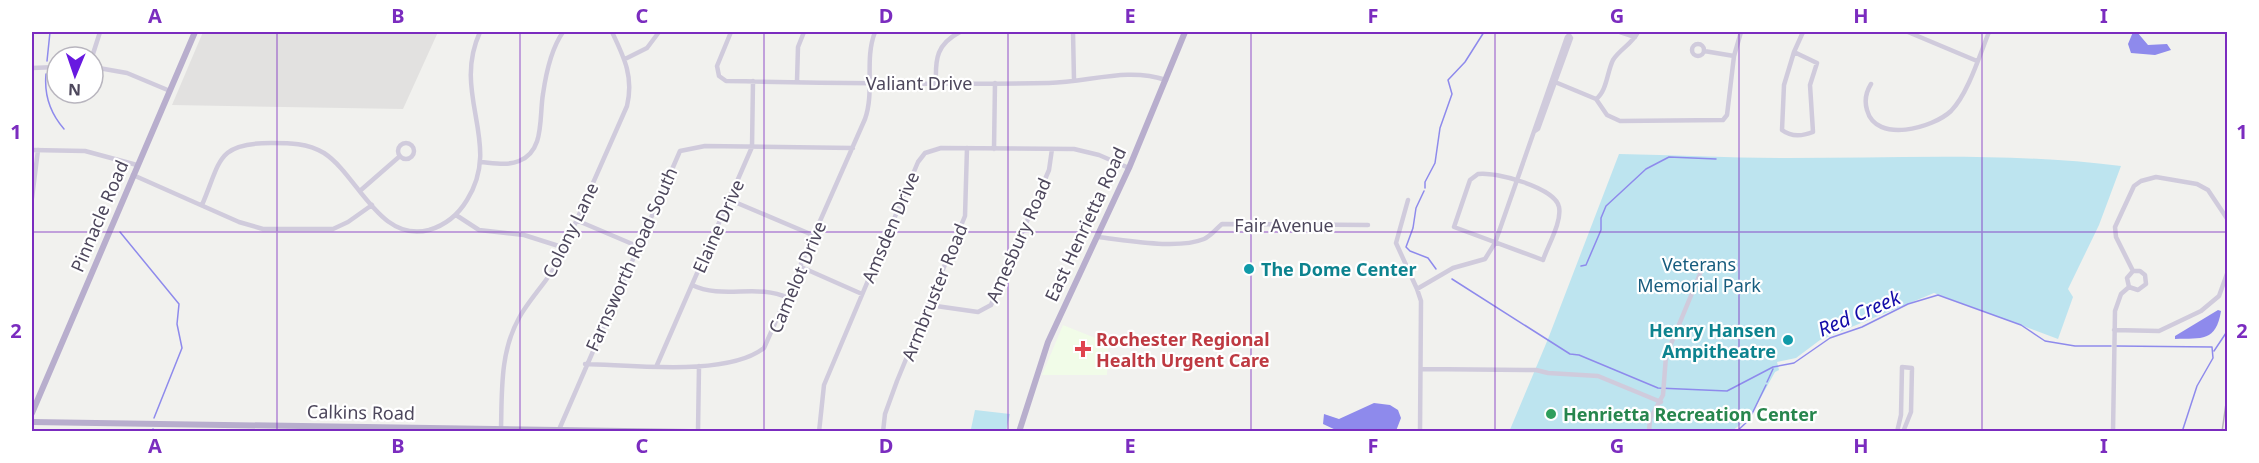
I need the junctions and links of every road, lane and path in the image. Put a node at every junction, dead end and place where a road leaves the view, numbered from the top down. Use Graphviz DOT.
graph roads {
  1 [pos="195,32"];
  2 [pos="480,32"];
  3 [pos="563,32"];
  4 [pos="612,32"];
  5 [pos="659,32"];
  6 [pos="731,32"];
  7 [pos="804,32"];
  8 [pos="875,32"];
  9 [pos="960,32"];
  10 [pos="1073,32"];
  11 [pos="1185,32"];
  12 [pos="1620,32"];
  13 [pos="1638,32"];
  14 [pos="1741,32"];
  15 [pos="1803,32"];
  16 [pos="1908,32"];
  17 [pos="1989,32"];
  18 [pos="1570,33"];
  19 [pos="1635,37"];
  20 [pos="1704,51"];
  21 [pos="1794,52"];
  22 [pos="1734,56"];
  23 [pos="625,59"];
  24 [pos="1977,61"];
  25 [pos="105,69"];
  26 [pos="1074,80"];
  27 [pos="1166,80"];
  28 [pos="753,81"];
  29 [pos="796,81"];
  30 [pos="870,82"];
  31 [pos="1555,82"];
  32 [pos="936,83"];
  33 [pos="995,83"];
  34 [pos="1871,84"];
  35 [pos="170,91"];
  36 [pos="1596,99"];
  37 [pos="1535,131"];
  38 [pos="752,147"];
  39 [pos="853,148"];
  40 [pos="967,148"];
  41 [pos="994,149"];
  42 [pos="1052,149"];
  43 [pos="32,150"];
  44 [pos="38,150"];
  45 [pos="400,156"];
  46 [pos="481,162"];
  47 [pos="137,165"];
  48 [pos="1129,168"];
  49 [pos="133,175"];
  50 [pos="1517,181"];
  51 [pos="361,190"];
  52 [pos="32,198"];
  53 [pos="730,200"];
  54 [pos="1408,200"];
  55 [pos="372,205"];
  56 [pos="202,206"];
  57 [pos="456,215"];
  58 [pos="576,220"];
  59 [pos="2228,220"];
  60 [pos="1368,225"];
  61 [pos="815,236"];
  62 [pos="1097,237"];
  63 [pos="1495,243"];
  64 [pos="637,246"];
  65 [pos="564,248"];
  66 [pos="801,267"];
  67 [pos="1702,269"];
  68 [pos="2133,271"];
  69 [pos="2228,271"];
  70 [pos="692,285"];
  71 [pos="2129,287"];
  72 [pos="1417,289"];
  73 [pos="862,294"];
  74 [pos="788,298"];
  75 [pos="929,305"];
  76 [pos="2114,330"];
  77 [pos="585,364"];
  78 [pos="657,365"];
  79 [pos="699,366"];
  80 [pos="1420,369"];
  81 [pos="1661,402"];
  82 [pos="32,413"];
  83 [pos="32,422"];
  84 [pos="183,428"];
  85 [pos="375,429"];
  86 [pos="501,429"];
  87 [pos="448,430"];
  88 [pos="558,430"];
  89 [pos="622,431"];
  90 [pos="691,432"];
  91 [pos="698,432"];
  92 [pos="819,432"];
  93 [pos="883,432"];
  94 [pos="1019,432"];
  95 [pos="1420,432"];
  96 [pos="1649,432"];
  97 [pos="1897,432"];
  98 [pos="1903,432"];
  99 [pos="2113,432"];
  1 -- 35 [label="main road, Pinnacle Road"];
  2 -- 46 [label="street"];
  3 -- 46 [label="street"];
  4 -- 23 [label="street, Colony Lane"];
  5 -- 23 [label="street"];
  6 -- 28 [label="street, Valiant Drive"];
  7 -- 29 [label="street"];
  8 -- 30 [label="street, Camelot Drive"];
  9 -- 32 [label="street"];
  10 -- 26 [label="street"];
  11 -- 27 [label="main road, East Henrietta Road"];
  12 -- 19 [label="street"];
  13 -- 19 [label="street"];
  14 -- 22 [label="street"];
  15 -- 21 [label="street"];
  16 -- 24 [label="street"];
  17 -- 24 [label="street"];
  18 -- 31 [label="street"];
  18 -- 37 [label="street"];
  19 -- 36 [label="street"];
  20 -- 22 [label="street"];
  21 -- 21 [label="street"];
  22 -- 36 [label="street"];
  23 -- 58 [label="street, Colony Lane"];
  24 -- 34 [label="street"];
  25 -- 35 [label="street"];
  26 -- 27 [label="street, Valiant Drive"];
  26 -- 33 [label="street, Valiant Drive"];
  27 -- 48 [label="main road, East Henrietta Road"];
  28 -- 29 [label="street, Valiant Drive"];
  28 -- 38 [label="street, Elaine Drive"];
  29 -- 30 [label="street, Valiant Drive"];
  30 -- 32 [label="street, Valiant Drive"];
  30 -- 39 [label="street, Camelot Drive"];
  31 -- 36 [label="street"];
  31 -- 37 [label="street"];
  32 -- 33 [label="street, Valiant Drive"];
  33 -- 41 [label="street"];
  35 -- 47 [label="main road, Pinnacle Road"];
  37 -- 50 [label="street"];
  38 -- 39 [label="street, Farnsworth Road South"];
  38 -- 53 [label="street, Elaine Drive"];
  38 -- 64 [label="street, Farnsworth Road South"];
  39 -- 61 [label="street, Camelot Drive"];
  40 -- 41 [label="street, Amsden Drive"];
  40 -- 73 [label="street, Amsden Drive"];
  40 -- 75 [label="street, Armbruster Road"];
  41 -- 42 [label="street, Amsden Drive"];
  42 -- 48 [label="street, Amsden Drive"];
  42 -- 75 [label="street, Amesbury Road"];
  43 -- 44 [label="street"];
  44 -- 47 [label="street"];
  44 -- 52 [label="street"];
  45 -- 51 [label="street"];
  46 -- 57 [label="street"];
  47 -- 49 [label="main road, Pinnacle Road"];
  48 -- 62 [label="main road, East Henrietta Road"];
  49 -- 56 [label="street"];
  49 -- 82 [label="main road, Pinnacle Road"];
  50 -- 63 [label="street"];
  50 -- 63 [label="street"];
  50 -- 63 [label="street"];
  51 -- 55 [label="street"];
  51 -- 56 [label="street"];
  53 -- 61 [label="street"];
  53 -- 70 [label="street, Elaine Drive"];
  54 -- 72 [label="street"];
  55 -- 56 [label="street"];
  55 -- 57 [label="street"];
  57 -- 65 [label="street"];
  58 -- 64 [label="street"];
  58 -- 65 [label="street, Colony Lane"];
  59 -- 68 [label="street"];
  60 -- 62 [label="street, Fair Avenue"];
  61 -- 66 [label="street, Camelot Drive"];
  62 -- 94 [label="main road, East Henrietta Road"];
  63 -- 72 [label="street"];
  64 -- 77 [label="street, Farnsworth Road South"];
  65 -- 86 [label="street, Colony Lane"];
  66 -- 73 [label="street"];
  66 -- 74 [label="street, Camelot Drive"];
  67 -- 81 [label="street"];
  68 -- 71 [label="street"];
  68 -- 71 [label="street"];
  69 -- 76 [label="street"];
  70 -- 74 [label="street"];
  70 -- 78 [label="street, Elaine Drive"];
  71 -- 76 [label="street"];
  72 -- 80 [label="street"];
  73 -- 92 [label="street, Amsden Drive"];
  74 -- 79 [label="street, Camelot Drive"];
  75 -- 93 [label="street, Armbruster Road"];
  76 -- 99 [label="street"];
  77 -- 78 [label="street, Camelot Drive"];
  77 -- 88 [label="street, Farnsworth Road South"];
  78 -- 79 [label="street, Camelot Drive"];
  79 -- 91 [label="street"];
  80 -- 81 [label="street"];
  80 -- 95 [label="street"];
  81 -- 96 [label="street"];
  83 -- 84 [label="main road, Calkins Road"];
  84 -- 85 [label="main road, Calkins Road"];
  85 -- 87 [label="main road, Calkins Road"];
  86 -- 87 [label="main road, Calkins Road"];
  86 -- 88 [label="main road, Calkins Road"];
  88 -- 89 [label="main road, Calkins Road"];
  89 -- 90 [label="main road, Calkins Road"];
  97 -- 98 [label="street"];
}
